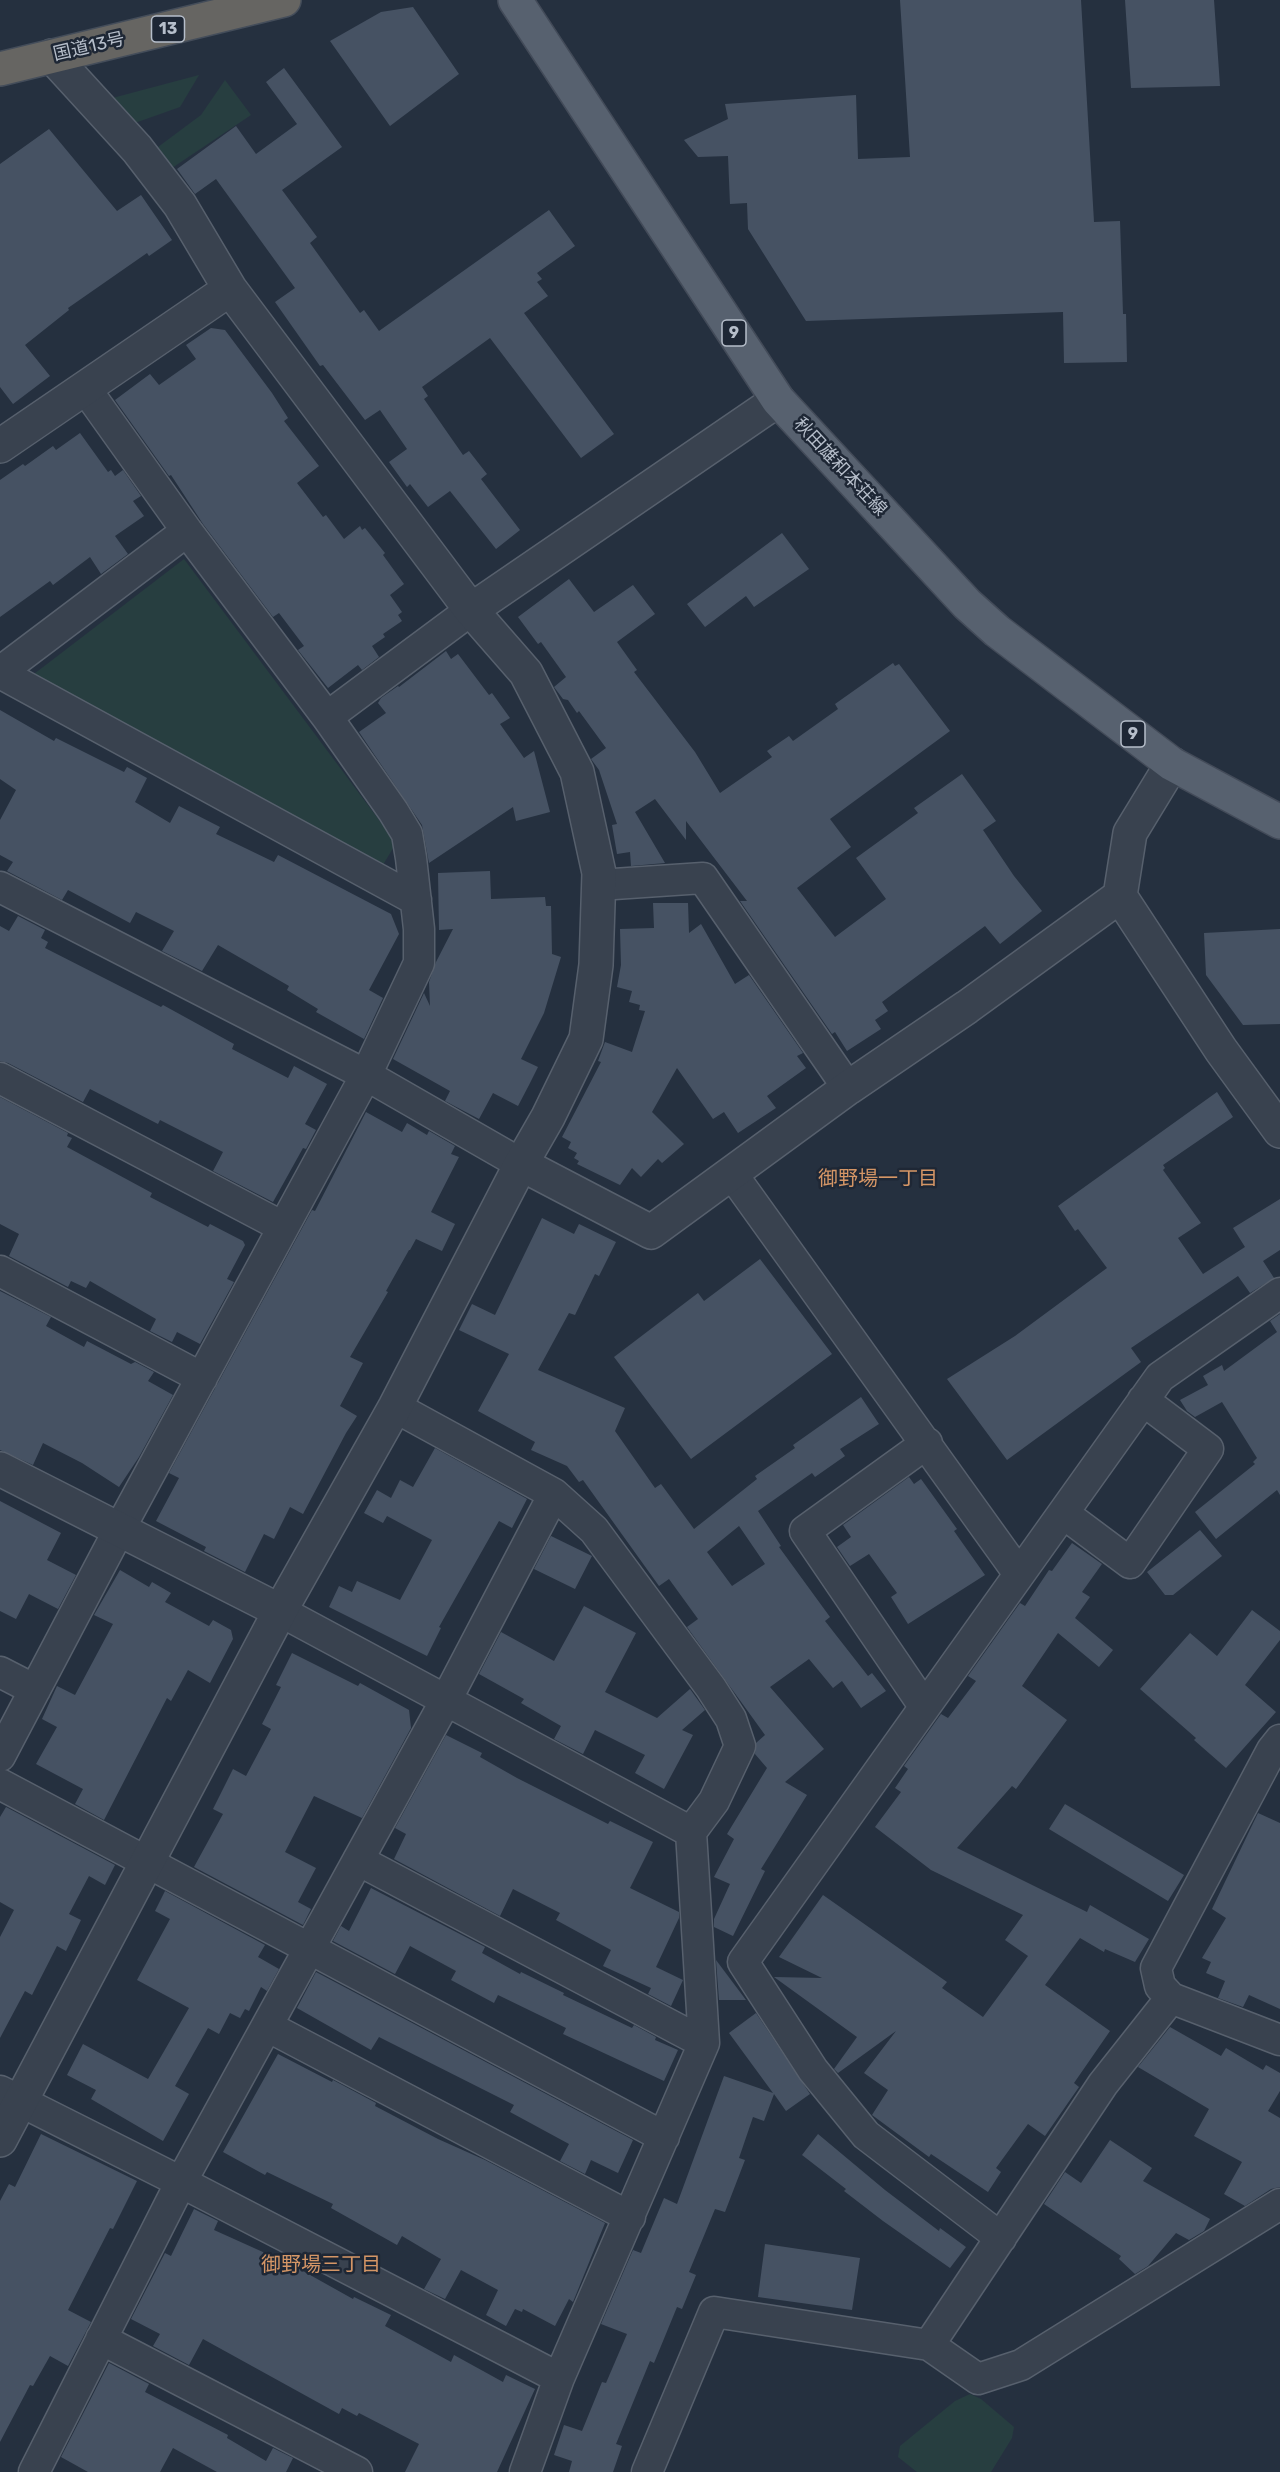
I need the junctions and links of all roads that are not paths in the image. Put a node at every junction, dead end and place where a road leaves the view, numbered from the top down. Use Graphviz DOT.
graph roads {
  1 [pos="284,0"];
  2 [pos="515,0"];
  3 [pos="52,56"];
  4 [pos="0,69"];
  5 [pos="230,289"];
  6 [pos="86,388"];
  7 [pos="778,400"];
  8 [pos="0,446"];
  9 [pos="187,531"];
  10 [pos="471,610"];
  11 [pos="0,672"];
  12 [pos="327,717"];
  13 [pos="1173,764"];
  14 [pos="1280,822"];
  15 [pos="598,885"];
  16 [pos="0,887"];
  17 [pos="1120,896"];
  18 [pos="416,900"];
  19 [pos="366,1075"];
  20 [pos="0,1078"];
  21 [pos="848,1088"];
  22 [pos="1280,1131"];
  23 [pos="521,1164"];
  24 [pos="732,1173"];
  25 [pos="283,1227"];
  26 [pos="0,1271"];
  27 [pos="1280,1293"];
  28 [pos="202,1378"];
  29 [pos="1143,1400"];
  30 [pos="395,1407"];
  31 [pos="927,1443"];
  32 [pos="0,1469"];
  33 [pos="554,1494"];
  34 [pos="1063,1513"];
  35 [pos="119,1530"];
  36 [pos="1019,1574"];
  37 [pos="280,1611"];
  38 [pos="0,1672"];
  39 [pos="35,1690"];
  40 [pos="445,1702"];
  41 [pos="924,1706"];
  42 [pos="1280,1740"];
  43 [pos="0,1756"];
  44 [pos="0,1784"];
  45 [pos="691,1832"];
  46 [pos="358,1860"];
  47 [pos="147,1861"];
  48 [pos="310,1947"];
  49 [pos="1172,1998"];
  50 [pos="267,2026"];
  51 [pos="1280,2040"];
  52 [pos="704,2043"];
  53 [pos="10,2096"];
  54 [pos="664,2137"];
  55 [pos="0,2140"];
  56 [pos="182,2182"];
  57 [pos="1280,2204"];
  58 [pos="630,2217"];
  59 [pos="1001,2238"];
  60 [pos="102,2339"];
  61 [pos="929,2345"];
  62 [pos="559,2378"];
  63 [pos="34,2472"];
  64 [pos="357,2472"];
  65 [pos="525,2472"];
  66 [pos="647,2472"];
  1 -- 3 [label="highway, 国道13号 / 13"];
  2 -- 7 [label="main road, 秋田雄和本荘線 / 9"];
  3 -- 4 [label="highway, 国道13号 / 13"];
  3 -- 5 [label="street"];
  5 -- 6 [label="street"];
  5 -- 10 [label="street"];
  6 -- 8 [label="street"];
  6 -- 9 [label="street"];
  7 -- 10 [label="street"];
  7 -- 13 [label="main road, 秋田雄和本荘線 / 9"];
  9 -- 11 [label="street"];
  9 -- 12 [label="street"];
  10 -- 12 [label="street"];
  10 -- 15 [label="street"];
  11 -- 18 [label="street"];
  12 -- 18 [label="street"];
  13 -- 14 [label="main road, 秋田雄和本荘線 / 9"];
  13 -- 17 [label="street"];
  15 -- 21 [label="street"];
  15 -- 23 [label="street"];
  16 -- 19 [label="street"];
  17 -- 21 [label="street"];
  17 -- 22 [label="street"];
  18 -- 19 [label="street"];
  19 -- 23 [label="street"];
  19 -- 25 [label="street"];
  20 -- 25 [label="street"];
  21 -- 24 [label="street"];
  23 -- 24 [label="street"];
  23 -- 30 [label="street"];
  24 -- 31 [label="street"];
  25 -- 28 [label="street"];
  26 -- 28 [label="street"];
  27 -- 29 [label="street"];
  28 -- 35 [label="street"];
  29 -- 34 [label="street"];
  29 -- 34 [label="street"];
  30 -- 33 [label="street"];
  30 -- 37 [label="street"];
  31 -- 36 [label="street"];
  31 -- 41 [label="street"];
  32 -- 35 [label="street"];
  33 -- 40 [label="street"];
  33 -- 45 [label="street"];
  34 -- 36 [label="street"];
  35 -- 37 [label="street"];
  35 -- 39 [label="street"];
  36 -- 41 [label="street"];
  37 -- 40 [label="street"];
  37 -- 47 [label="street"];
  38 -- 39 [label="street"];
  39 -- 43 [label="street"];
  40 -- 45 [label="street"];
  40 -- 46 [label="street"];
  41 -- 59 [label="street"];
  42 -- 49 [label="street"];
  44 -- 47 [label="street"];
  45 -- 52 [label="street"];
  46 -- 48 [label="street"];
  46 -- 52 [label="street"];
  47 -- 48 [label="street"];
  47 -- 53 [label="street"];
  48 -- 50 [label="street"];
  48 -- 54 [label="street"];
  49 -- 51 [label="street"];
  49 -- 59 [label="street"];
  50 -- 56 [label="street"];
  50 -- 58 [label="street"];
  52 -- 54 [label="street"];
  53 -- 55 [label="street"];
  53 -- 56 [label="street"];
  54 -- 58 [label="street"];
  56 -- 60 [label="street"];
  56 -- 62 [label="street"];
  57 -- 61 [label="street"];
  58 -- 62 [label="street"];
  59 -- 61 [label="street"];
  60 -- 63 [label="street"];
  60 -- 64 [label="street"];
  61 -- 66 [label="street"];
  62 -- 65 [label="street"];
}
